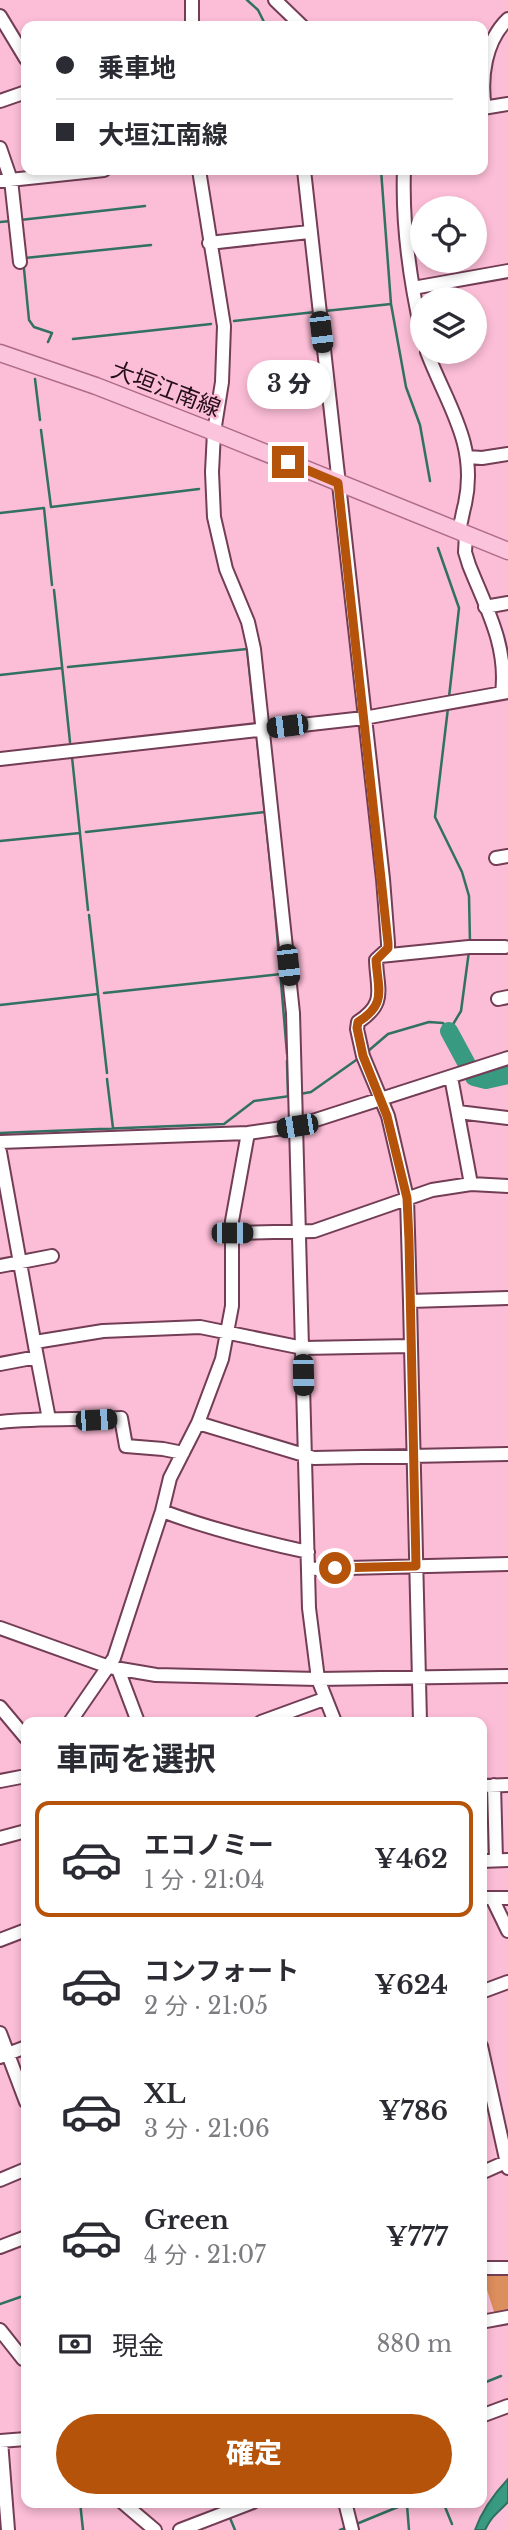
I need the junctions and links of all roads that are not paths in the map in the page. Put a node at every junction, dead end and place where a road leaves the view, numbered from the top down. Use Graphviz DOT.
graph roads {
  1 [pos="275,0"];
  2 [pos="189,1"];
  3 [pos="0,16"];
  4 [pos="508,19"];
  5 [pos="191,21"];
  6 [pos="297,21"];
  7 [pos="488,48"];
  8 [pos="21,51"];
  9 [pos="21,94"];
  10 [pos="0,101"];
  11 [pos="508,104"];
  12 [pos="488,107"];
  13 [pos="0,148"];
  14 [pos="59,175"];
  15 [pos="200,175"];
  16 [pos="304,175"];
  17 [pos="404,175"];
  18 [pos="5,181"];
  19 [pos="309,232"];
  20 [pos="209,243"];
  21 [pos="20,262"];
  22 [pos="508,271"];
  23 [pos="413,287"];
  24 [pos="419,287"];
  25 [pos="0,353"];
  26 [pos="432,364"];
  27 [pos="214,432"];
  28 [pos="508,454"];
  29 [pos="467,457"];
  30 [pos="338,483"];
  31 [pos="462,532"];
  32 [pos="508,551"];
  33 [pos="508,603"];
  34 [pos="485,607"];
  35 [pos="505,693"];
  36 [pos="364,718"];
  37 [pos="262,729"];
  38 [pos="0,759"];
  39 [pos="505,947"];
  40 [pos="380,956"];
  41 [pos="508,1058"];
  42 [pos="452,1077"];
  43 [pos="382,1099"];
  44 [pos="458,1112"];
  45 [pos="508,1118"];
  46 [pos="297,1126"];
  47 [pos="248,1133"];
  48 [pos="0,1142"];
  49 [pos="0,1152"];
  50 [pos="471,1184"];
  51 [pos="508,1186"];
  52 [pos="407,1198"];
  53 [pos="232,1233"];
  54 [pos="300,1233"];
  55 [pos="52,1256"];
  56 [pos="21,1262"];
  57 [pos="0,1266"];
  58 [pos="508,1298"];
  59 [pos="410,1301"];
  60 [pos="228,1332"];
  61 [pos="35,1342"];
  62 [pos="411,1346"];
  63 [pos="303,1348"];
  64 [pos="37,1357"];
  65 [pos="0,1364"];
  66 [pos="49,1419"];
  67 [pos="0,1422"];
  68 [pos="198,1423"];
  69 [pos="183,1453"];
  70 [pos="508,1454"];
  71 [pos="305,1455"];
  72 [pos="413,1455"];
  73 [pos="162,1511"];
  74 [pos="307,1552"];
  75 [pos="508,1564"];
  76 [pos="416,1566"];
  77 [pos="308,1569"];
  78 [pos="0,1628"];
  79 [pos="113,1668"];
  80 [pos="508,1676"];
  81 [pos="419,1678"];
  82 [pos="318,1679"];
  83 [pos="324,1699"];
  84 [pos="0,1707"];
  85 [pos="74,1717"];
  86 [pos="136,1717"];
  87 [pos="275,1717"];
  88 [pos="333,1717"];
  89 [pos="420,1717"];
  90 [pos="21,1732"];
  91 [pos="21,1777"];
  92 [pos="0,1781"];
  93 [pos="508,1785"];
  94 [pos="488,1786"];
  95 [pos="21,1833"];
  96 [pos="0,1838"];
  97 [pos="502,1860"];
  98 [pos="487,1898"];
  99 [pos="508,1898"];
  100 [pos="487,1900"];
  101 [pos="508,1931"];
  102 [pos="21,1932"];
  103 [pos="0,1940"];
  104 [pos="508,1982"];
  105 [pos="487,1990"];
  106 [pos="0,2033"];
  107 [pos="21,2049"];
  108 [pos="4,2055"];
  109 [pos="487,2073"];
  110 [pos="21,2091"];
  111 [pos="508,2163"];
  112 [pos="21,2171"];
  113 [pos="487,2171"];
  114 [pos="0,2180"];
  115 [pos="21,2238"];
  116 [pos="0,2247"];
  117 [pos="508,2267"];
  118 [pos="487,2268"];
  119 [pos="508,2317"];
  120 [pos="487,2321"];
  121 [pos="0,2330"];
  122 [pos="21,2355"];
  123 [pos="508,2406"];
  124 [pos="487,2414"];
  125 [pos="21,2439"];
  126 [pos="1,2441"];
  127 [pos="129,2508"];
  128 [pos="237,2508"];
  129 [pos="346,2508"];
  130 [pos="8,2530"];
  131 [pos="155,2530"];
  132 [pos="180,2530"];
  133 [pos="352,2530"];
  1 -- 6 [label="street"];
  2 -- 5 [label="street"];
  3 -- 8 [label="street"];
  4 -- 7 [label="street"];
  9 -- 10 [label="street"];
  11 -- 12 [label="street"];
  13 -- 18 [label="street"];
  14 -- 18 [label="street"];
  15 -- 20 [label="street"];
  16 -- 19 [label="street"];
  17 -- 23 [label="street"];
  18 -- 21 [label="street"];
  19 -- 20 [label="street"];
  19 -- 30 [label="street"];
  20 -- 27 [label="street"];
  22 -- 24 [label="street"];
  25 -- 27 [label="main road, 大垣江南線"];
  26 -- 29 [label="street"];
  27 -- 30 [label="main road, 大垣江南線"];
  27 -- 37 [label="street"];
  28 -- 29 [label="street"];
  29 -- 31 [label="street"];
  30 -- 31 [label="main road, 大垣江南線"];
  30 -- 36 [label="street"];
  31 -- 32 [label="main road, 大垣江南線"];
  31 -- 34 [label="street"];
  33 -- 34 [label="street"];
  34 -- 35 [label="street"];
  35 -- 36 [label="street"];
  36 -- 37 [label="street"];
  36 -- 40 [label="street"];
  37 -- 38 [label="street"];
  37 -- 46 [label="street"];
  39 -- 40 [label="street"];
  40 -- 43 [label="street"];
  41 -- 42 [label="street"];
  42 -- 43 [label="street"];
  42 -- 44 [label="street"];
  43 -- 46 [label="street"];
  43 -- 52 [label="street"];
  44 -- 45 [label="street"];
  44 -- 50 [label="street"];
  46 -- 47 [label="street"];
  46 -- 54 [label="street"];
  47 -- 48 [label="street"];
  47 -- 53 [label="street"];
  49 -- 56 [label="street"];
  50 -- 51 [label="street"];
  50 -- 52 [label="street"];
  52 -- 54 [label="street"];
  52 -- 59 [label="street"];
  53 -- 54 [label="street"];
  53 -- 60 [label="street"];
  54 -- 63 [label="street"];
  55 -- 56 [label="street"];
  56 -- 57 [label="street"];
  56 -- 61 [label="street"];
  58 -- 59 [label="street"];
  59 -- 62 [label="street"];
  60 -- 61 [label="street"];
  60 -- 63 [label="street"];
  60 -- 68 [label="street"];
  61 -- 64 [label="street"];
  62 -- 63 [label="street"];
  62 -- 72 [label="street"];
  63 -- 71 [label="street"];
  64 -- 65 [label="street"];
  64 -- 66 [label="street"];
  66 -- 67 [label="street"];
  66 -- 69 [label="street"];
  68 -- 69 [label="street"];
  68 -- 71 [label="street"];
  69 -- 73 [label="street"];
  70 -- 72 [label="street"];
  71 -- 72 [label="street"];
  71 -- 74 [label="street"];
  72 -- 76 [label="street"];
  73 -- 74 [label="street"];
  73 -- 79 [label="street"];
  74 -- 77 [label="street"];
  75 -- 76 [label="street"];
  76 -- 77 [label="street"];
  76 -- 81 [label="street"];
  77 -- 82 [label="street"];
  78 -- 79 [label="street"];
  79 -- 82 [label="street"];
  79 -- 85 [label="street"];
  79 -- 86 [label="street"];
  80 -- 81 [label="street"];
  81 -- 82 [label="street"];
  81 -- 89 [label="street"];
  82 -- 83 [label="street"];
  83 -- 87 [label="street"];
  83 -- 88 [label="street"];
  84 -- 90 [label="street"];
  91 -- 92 [label="street"];
  93 -- 94 [label="street"];
  94 -- 97 [label="street"];
  95 -- 96 [label="street"];
  98 -- 99 [label="street"];
  100 -- 101 [label="street"];
  102 -- 103 [label="street"];
  104 -- 105 [label="street"];
  106 -- 108 [label="street"];
  107 -- 108 [label="street"];
  108 -- 110 [label="street"];
  109 -- 111 [label="street"];
  111 -- 113 [label="street"];
  112 -- 114 [label="street"];
  115 -- 116 [label="street"];
  117 -- 118 [label="street"];
  119 -- 120 [label="street"];
  121 -- 122 [label="street"];
  123 -- 124 [label="street"];
  125 -- 126 [label="street"];
  126 -- 130 [label="street"];
  127 -- 131 [label="street"];
  128 -- 132 [label="street"];
  129 -- 133 [label="street"];
}
